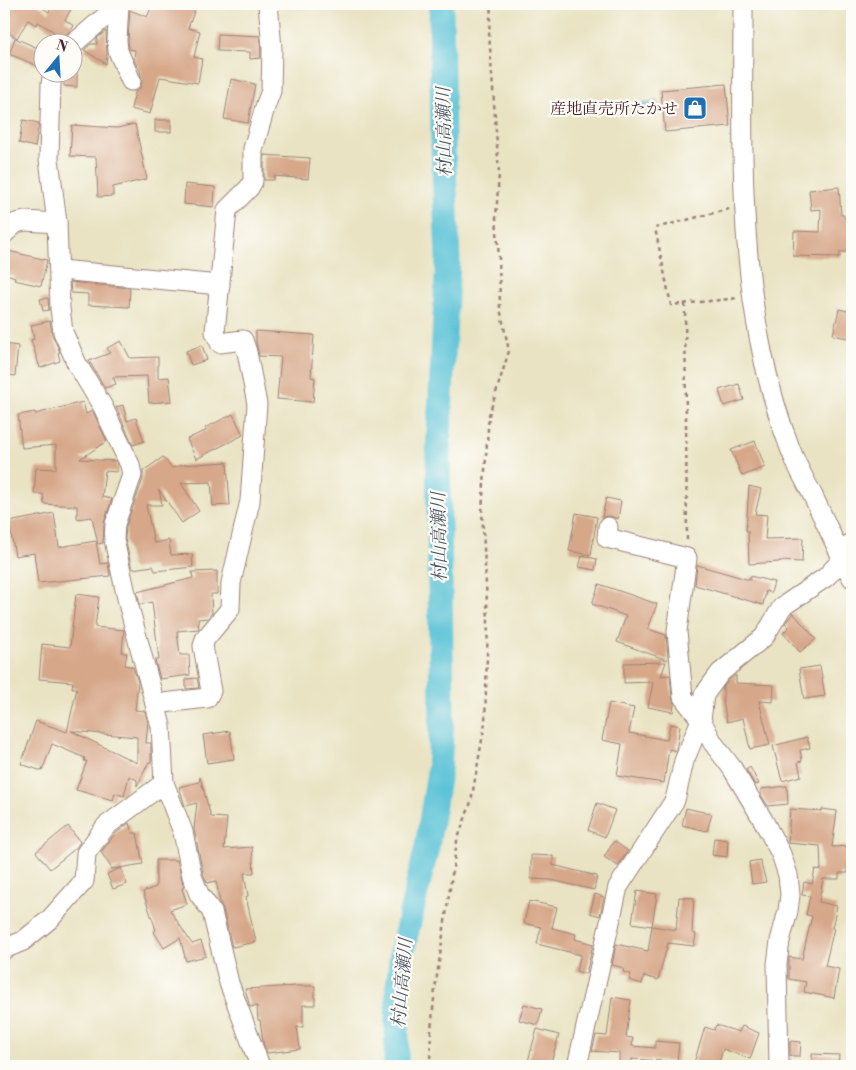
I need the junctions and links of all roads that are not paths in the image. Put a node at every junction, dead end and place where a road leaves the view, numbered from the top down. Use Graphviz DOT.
graph roads {
  1 [pos="120,4"];
  2 [pos="268,4"];
  3 [pos="743,4"];
  4 [pos="82,36"];
  5 [pos="131,81"];
  6 [pos="52,82"];
  7 [pos="57,223"];
  8 [pos="4,234"];
  9 [pos="60,270"];
  10 [pos="220,285"];
  11 [pos="608,527"];
  12 [pos="852,542"];
  13 [pos="843,559"];
  14 [pos="852,578"];
  15 [pos="155,704"];
  16 [pos="701,720"];
  17 [pos="164,783"];
  18 [pos="4,949"];
  19 [pos="260,1066"];
  20 [pos="578,1066"];
  21 [pos="779,1066"];
  1 -- 4 [label="street"];
  1 -- 5 [label="street"];
  2 -- 10 [label="street"];
  3 -- 13 [label="street"];
  6 -- 7 [label="street"];
  7 -- 8 [label="street"];
  7 -- 9 [label="street"];
  9 -- 10 [label="street"];
  9 -- 15 [label="street"];
  10 -- 15 [label="street"];
  11 -- 16 [label="street"];
  12 -- 13 [label="street"];
  13 -- 14 [label="street"];
  13 -- 16 [label="street"];
  15 -- 17 [label="street"];
  16 -- 20 [label="street"];
  16 -- 21 [label="street"];
  17 -- 18 [label="street"];
  17 -- 19 [label="street"];
}
